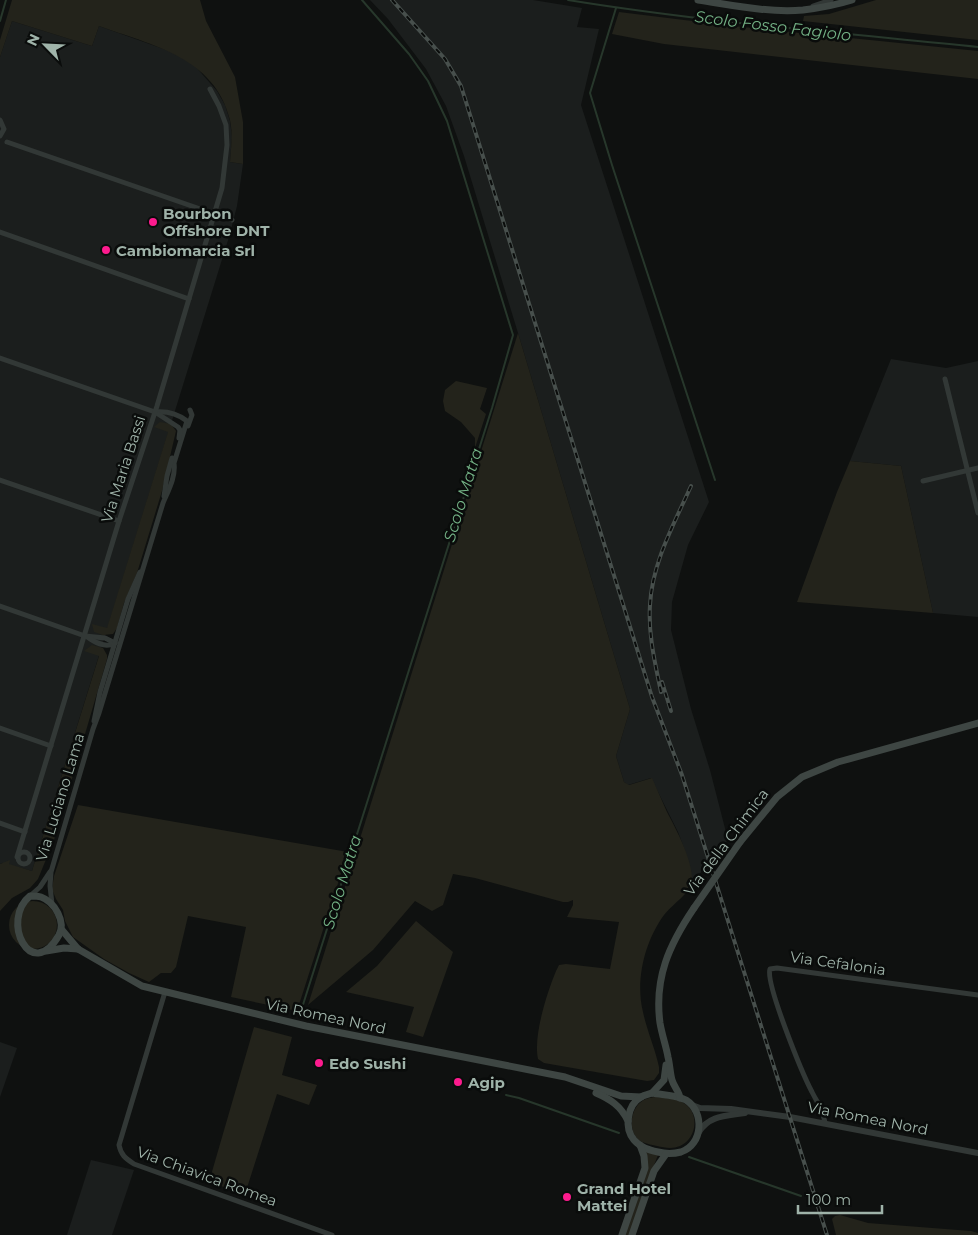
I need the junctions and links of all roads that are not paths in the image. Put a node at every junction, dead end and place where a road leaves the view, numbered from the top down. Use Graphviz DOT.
graph roads {
  1 [pos="698,0"];
  2 [pos="831,0"];
  3 [pos="852,0"];
  4 [pos="802,10"];
  5 [pos="210,89"];
  6 [pos="0,120"];
  7 [pos="1,137"];
  8 [pos="215,215"];
  9 [pos="232,220"];
  10 [pos="0,232"];
  11 [pos="188,299"];
  12 [pos="0,358"];
  13 [pos="944,379"];
  14 [pos="155,412"];
  15 [pos="181,416"];
  16 [pos="978,468"];
  17 [pos="175,470"];
  18 [pos="968,471"];
  19 [pos="0,480"];
  20 [pos="923,482"];
  21 [pos="163,503"];
  22 [pos="978,513"];
  23 [pos="119,521"];
  24 [pos="145,562"];
  25 [pos="135,599"];
  26 [pos="0,606"];
  27 [pos="118,633"];
  28 [pos="85,636"];
  29 [pos="105,638"];
  30 [pos="115,643"];
  31 [pos="102,645"];
  32 [pos="111,656"];
  33 [pos="106,692"];
  34 [pos="978,723"];
  35 [pos="0,728"];
  36 [pos="93,729"];
  37 [pos="51,746"];
  38 [pos="0,823"];
  39 [pos="25,832"];
  40 [pos="18,857"];
  41 [pos="50,872"];
  42 [pos="30,896"];
  43 [pos="52,904"];
  44 [pos="12,906"];
  45 [pos="62,930"];
  46 [pos="14,946"];
  47 [pos="78,950"];
  48 [pos="45,951"];
  49 [pos="165,992"];
  50 [pos="978,995"];
  51 [pos="665,1050"];
  52 [pos="578,1082"];
  53 [pos="652,1094"];
  54 [pos="640,1097"];
  55 [pos="680,1098"];
  56 [pos="692,1105"];
  57 [pos="752,1112"];
  58 [pos="628,1122"];
  59 [pos="825,1123"];
  60 [pos="698,1134"];
  61 [pos="640,1146"];
  62 [pos="978,1153"];
  63 [pos="666,1154"];
  64 [pos="332,1235"];
  65 [pos="622,1235"];
  66 [pos="632,1235"];
  1 -- 4 [label="main road"];
  2 -- 4 [label="street"];
  3 -- 4 [label="main road"];
  5 -- 8 [label="street, Via Maria Bassi"];
  6 -- 7 [label="street"];
  7 -- 8 [label="street"];
  8 -- 9 [label="street"];
  8 -- 11 [label="street, Via Maria Bassi"];
  10 -- 11 [label="street"];
  11 -- 14 [label="street, Via Maria Bassi"];
  12 -- 14 [label="street"];
  13 -- 18 [label="street"];
  14 -- 15 [label="street"];
  14 -- 21 [label="street, Via Luciano Lama"];
  14 -- 23 [label="street, Via Maria Bassi"];
  15 -- 17 [label="street, Via Luciano Lama"];
  15 -- 17 [label="street, Via Luciano Lama"];
  16 -- 18 [label="street"];
  17 -- 21 [label="street, Via Luciano Lama"];
  18 -- 20 [label="street"];
  18 -- 22 [label="street"];
  19 -- 23 [label="street"];
  21 -- 24 [label="street, Via Luciano Lama"];
  23 -- 28 [label="street, Via Maria Bassi"];
  24 -- 25 [label="street, Via Luciano Lama"];
  24 -- 27 [label="street, Via Luciano Lama"];
  25 -- 30 [label="street, Via Luciano Lama"];
  25 -- 33 [label="street, Via Luciano Lama"];
  26 -- 28 [label="street"];
  27 -- 29 [label="street"];
  27 -- 30 [label="street, Via Luciano Lama"];
  28 -- 29 [label="street"];
  28 -- 31 [label="street"];
  28 -- 37 [label="street, Via Maria Bassi"];
  29 -- 30 [label="street"];
  30 -- 31 [label="street"];
  30 -- 32 [label="street, Via Luciano Lama"];
  30 -- 33 [label="street, Via Luciano Lama"];
  31 -- 32 [label="street"];
  32 -- 36 [label="street, Via Luciano Lama"];
  33 -- 36 [label="street, Via Luciano Lama"];
  34 -- 51 [label="main road, Via della Chimica, bridge"];
  35 -- 37 [label="street"];
  36 -- 41 [label="street, Via Luciano Lama"];
  37 -- 39 [label="street, Via Maria Bassi"];
  38 -- 39 [label="street"];
  39 -- 40 [label="street, Via Maria Bassi"];
  41 -- 42 [label="street, Via Luciano Lama"];
  41 -- 43 [label="street, Via Luciano Lama"];
  42 -- 43 [label="main road"];
  42 -- 44 [label="main road"];
  43 -- 45 [label="main road, Via Romea Nord"];
  45 -- 47 [label="main road, Via Romea Nord"];
  45 -- 48 [label="main road"];
  46 -- 48 [label="main road, Via Romea Nord"];
  47 -- 48 [label="main road, Via Romea Nord"];
  47 -- 49 [label="main road, Via Romea Nord"];
  49 -- 52 [label="main road, Via Romea Nord"];
  49 -- 64 [label="street, Via Chiavica Romea"];
  50 -- 59 [label="street, Via Cefalonia"];
  51 -- 53 [label="main road, Via della Chimica"];
  51 -- 55 [label="main road, Via della Chimica"];
  52 -- 54 [label="main road, Via Romea Nord"];
  52 -- 58 [label="main road, Via Romea Nord"];
  53 -- 54 [label="main road"];
  53 -- 55 [label="main road"];
  54 -- 58 [label="main road"];
  55 -- 56 [label="main road"];
  56 -- 57 [label="street, Via Romea Nord"];
  56 -- 60 [label="main road"];
  57 -- 59 [label="street, Via Romea Nord"];
  57 -- 60 [label="street, Via Romea Nord"];
  58 -- 61 [label="main road"];
  59 -- 62 [label="street, Via Romea Nord"];
  60 -- 63 [label="main road"];
  61 -- 63 [label="main road"];
  61 -- 65 [label="main road"];
  63 -- 66 [label="main road"];
}
